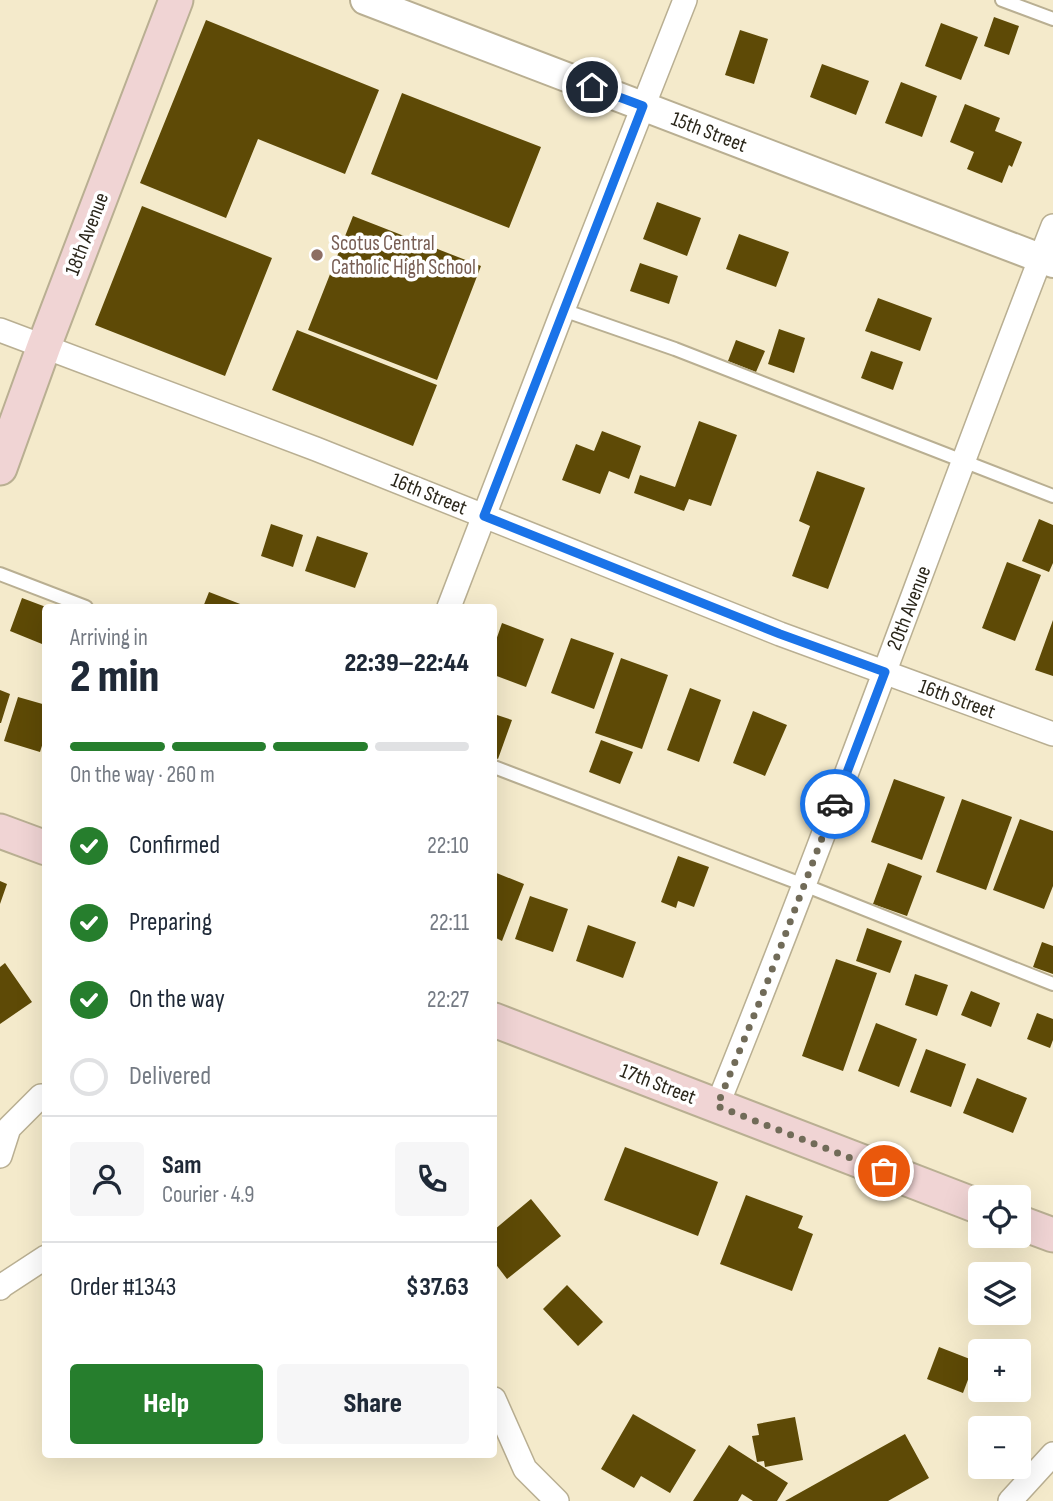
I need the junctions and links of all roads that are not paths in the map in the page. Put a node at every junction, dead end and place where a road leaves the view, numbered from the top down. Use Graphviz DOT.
graph roads {
  1 [pos="176,0"];
  2 [pos="365,0"];
  3 [pos="685,0"];
  4 [pos="1002,0"];
  5 [pos="1053,19"];
  6 [pos="643,106"];
  7 [pos="1053,226"];
  8 [pos="1047,261"];
  9 [pos="563,310"];
  10 [pos="0,330"];
  11 [pos="44,346"];
  12 [pos="964,461"];
  13 [pos="0,468"];
  14 [pos="1053,496"];
  15 [pos="484,516"];
  16 [pos="0,574"];
  17 [pos="78,604"];
  18 [pos="450,604"];
  19 [pos="885,672"];
  20 [pos="1053,734"];
  21 [pos="497,768"];
  22 [pos="0,831"];
  23 [pos="42,847"];
  24 [pos="804,885"];
  25 [pos="1053,984"];
  26 [pos="497,1021"];
  27 [pos="42,1096"];
  28 [pos="717,1106"];
  29 [pos="0,1156"];
  30 [pos="968,1202"];
  31 [pos="1031,1227"];
  32 [pos="1053,1235"];
  33 [pos="42,1259"];
  34 [pos="1,1279"];
  35 [pos="497,1406"];
  36 [pos="1052,1458"];
  37 [pos="556,1501"];
  38 [pos="1010,1501"];
  1 -- 11 [label="main road, 18th Avenue"];
  2 -- 6 [label="street, 15th Street"];
  3 -- 6 [label="street"];
  4 -- 5 [label="lane"];
  6 -- 8 [label="street, 15th Street"];
  6 -- 9 [label="street"];
  7 -- 8 [label="street, 20th Avenue"];
  8 -- 12 [label="street, 20th Avenue"];
  9 -- 12 [label="lane"];
  9 -- 15 [label="street"];
  10 -- 11 [label="street, 16th Street"];
  11 -- 13 [label="main road, 18th Avenue"];
  11 -- 15 [label="street, 16th Street"];
  12 -- 14 [label="lane"];
  12 -- 19 [label="street, 20th Avenue"];
  15 -- 18 [label="street"];
  15 -- 19 [label="street, 16th Street"];
  16 -- 17 [label="lane"];
  19 -- 20 [label="street, 16th Street"];
  19 -- 24 [label="street, 20th Avenue"];
  21 -- 24 [label="lane"];
  22 -- 23 [label="main road"];
  24 -- 25 [label="lane"];
  24 -- 28 [label="street, 20th Avenue"];
  26 -- 28 [label="main road, 17th Street"];
  27 -- 29 [label="street"];
  28 -- 30 [label="main road, 17th Street"];
  31 -- 32 [label="main road"];
  33 -- 34 [label="street"];
  35 -- 37 [label="street"];
  36 -- 38 [label="street"];
}
